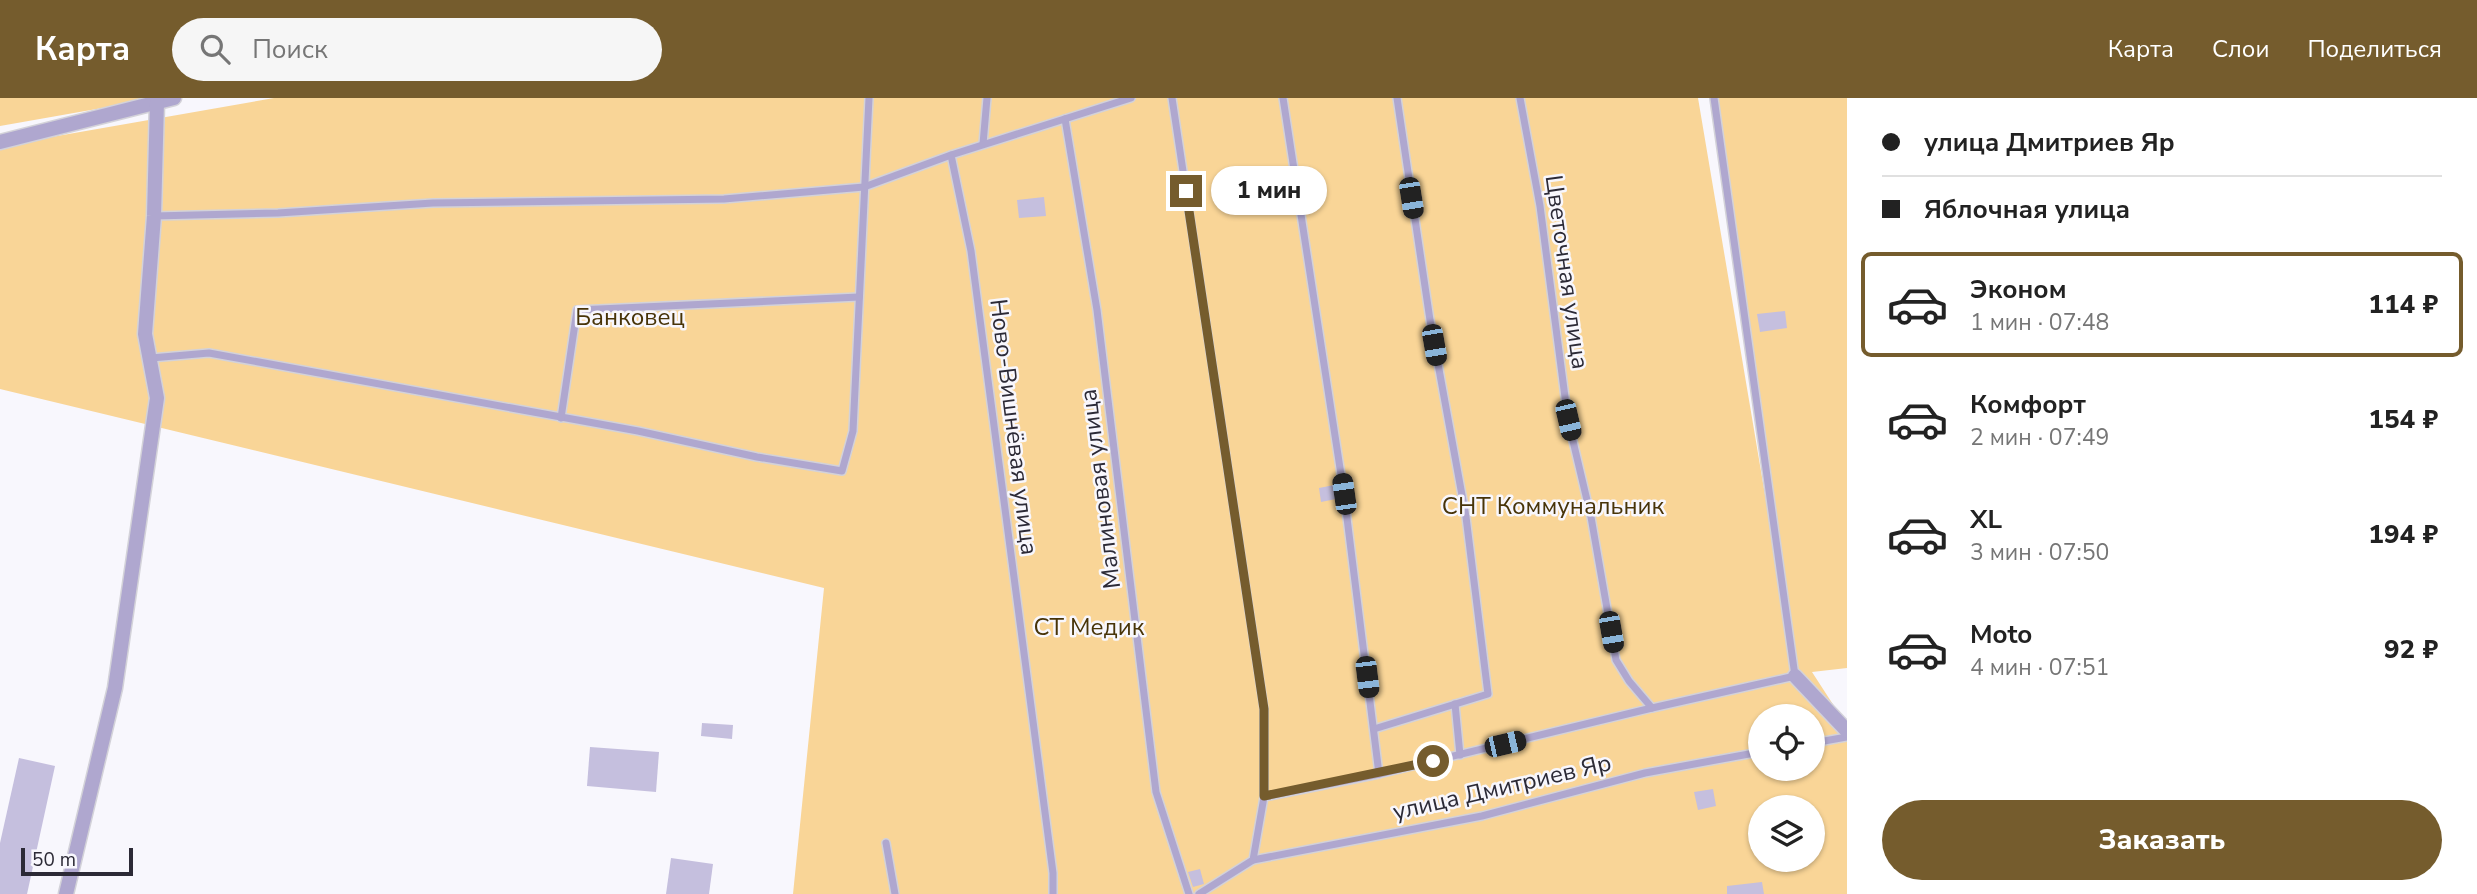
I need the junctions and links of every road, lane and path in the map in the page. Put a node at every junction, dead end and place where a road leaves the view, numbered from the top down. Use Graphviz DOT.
graph roads {
  1 [pos="174,98"];
  2 [pos="869,98"];
  3 [pos="987,98"];
  4 [pos="1097,98"];
  5 [pos="1131,98"];
  6 [pos="1172,98"];
  7 [pos="1283,98"];
  8 [pos="1396,98"];
  9 [pos="1520,98"];
  10 [pos="1714,98"];
  11 [pos="157,102"];
  12 [pos="1097,109"];
  13 [pos="1065,119"];
  14 [pos="0,142"];
  15 [pos="983,144"];
  16 [pos="951,155"];
  17 [pos="864,187"];
  18 [pos="154,216"];
  19 [pos="859,297"];
  20 [pos="151,358"];
  21 [pos="561,418"];
  22 [pos="1795,676"];
  23 [pos="1455,704"];
  24 [pos="1652,708"];
  25 [pos="1374,729"];
  26 [pos="1847,731"];
  27 [pos="1847,737"];
  28 [pos="1825,741"];
  29 [pos="1748,754"];
  30 [pos="1460,755"];
  31 [pos="1379,774"];
  32 [pos="1264,796"];
  33 [pos="886,843"];
  34 [pos="1253,860"];
  35 [pos="66,894"];
  36 [pos="895,894"];
  37 [pos="1053,894"];
  38 [pos="1189,894"];
  39 [pos="1199,894"];
  1 -- 11 [label="street"];
  2 -- 17 [label="lane"];
  3 -- 15 [label="lane"];
  4 -- 12 [label="lane"];
  5 -- 12 [label="lane"];
  6 -- 32 [label="lane"];
  7 -- 25 [label="lane"];
  8 -- 23 [label="lane"];
  9 -- 24 [label="lane, Цветочная улица"];
  10 -- 22 [label="lane"];
  11 -- 14 [label="street"];
  11 -- 18 [label="street"];
  12 -- 13 [label="lane"];
  13 -- 15 [label="lane"];
  13 -- 38 [label="lane, Малиновая улица"];
  15 -- 16 [label="lane"];
  16 -- 17 [label="lane"];
  16 -- 37 [label="lane, Ново-Вишнёвая улица"];
  17 -- 18 [label="lane"];
  17 -- 19 [label="lane"];
  18 -- 20 [label="street"];
  19 -- 21 [label="lane"];
  19 -- 21 [label="lane"];
  20 -- 21 [label="lane"];
  20 -- 35 [label="street"];
  22 -- 24 [label="lane"];
  22 -- 26 [label="street"];
  23 -- 25 [label="lane"];
  23 -- 30 [label="lane"];
  24 -- 30 [label="lane, улица Дмитриев Яр"];
  25 -- 31 [label="lane"];
  27 -- 28 [label="lane"];
  29 -- 34 [label="lane, улица Дмитриев Яр"];
  30 -- 31 [label="lane, улица Дмитриев Яр"];
  31 -- 32 [label="lane, улица Дмитриев Яр"];
  32 -- 34 [label="lane"];
  33 -- 36 [label="lane"];
  34 -- 39 [label="lane, улица Дмитриев Яр"];
}
